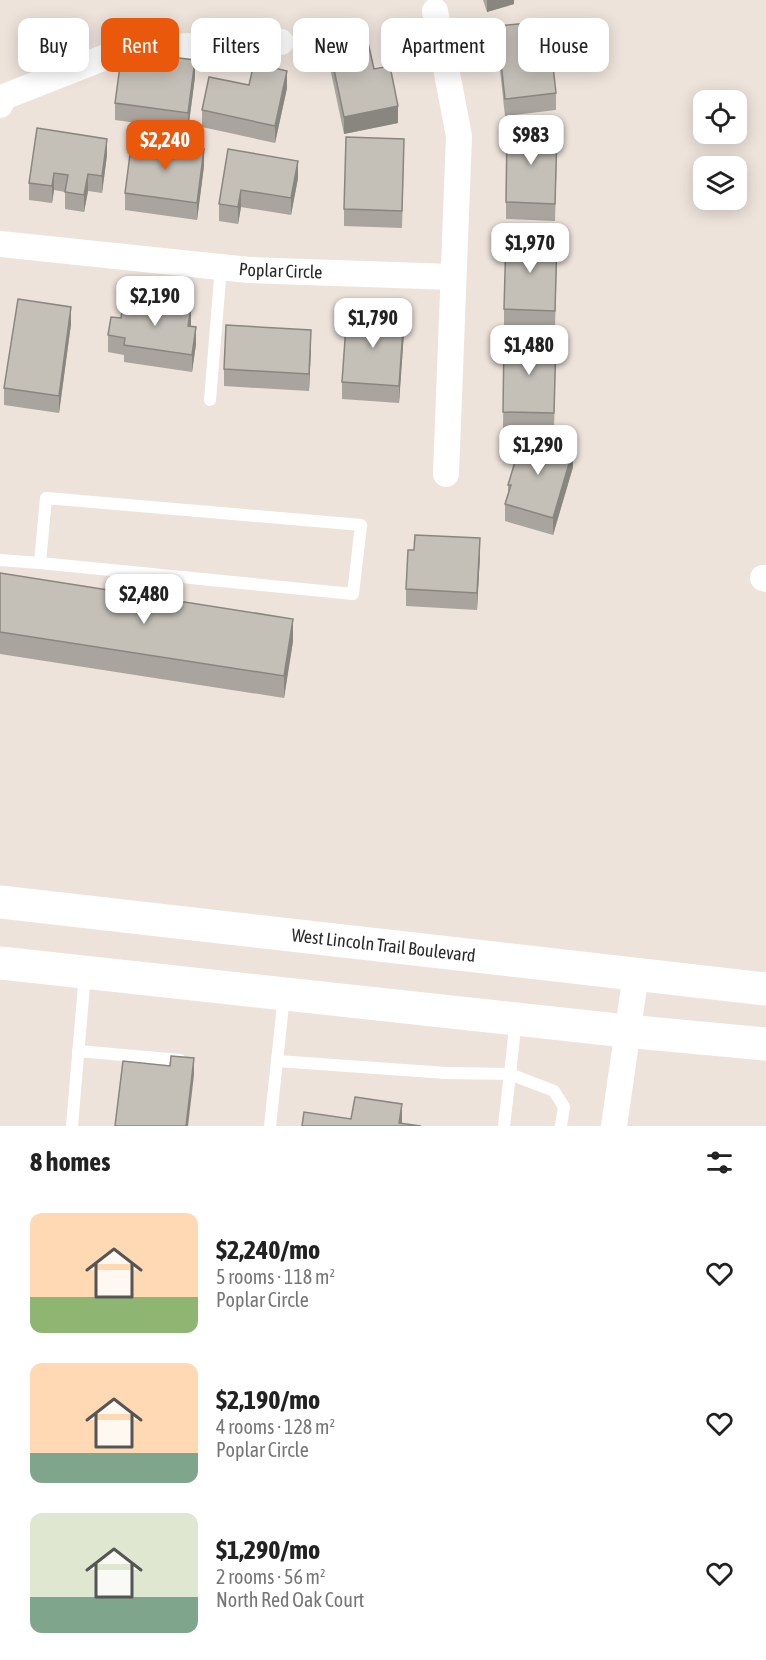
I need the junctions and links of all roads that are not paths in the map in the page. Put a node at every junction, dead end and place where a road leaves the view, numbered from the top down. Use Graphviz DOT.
graph roads {
  1 [pos="435,10"];
  2 [pos="191,46"];
  3 [pos="0,105"];
  4 [pos="0,244"];
  5 [pos="221,267"];
  6 [pos="453,277"];
  7 [pos="210,400"];
  8 [pos="446,474"];
  9 [pos="0,560"];
  10 [pos="40,563"];
  11 [pos="0,902"];
  12 [pos="0,963"];
  13 [pos="85,973"];
  14 [pos="636,973"];
  15 [pos="766,989"];
  16 [pos="284,994"];
  17 [pos="516,1019"];
  18 [pos="626,1032"];
  19 [pos="766,1044"];
  20 [pos="78,1051"];
  21 [pos="180,1060"];
  22 [pos="277,1061"];
  23 [pos="510,1074"];
  24 [pos="72,1126"];
  25 [pos="270,1126"];
  26 [pos="504,1126"];
  27 [pos="561,1126"];
  28 [pos="614,1126"];
  1 -- 6 [label="street"];
  2 -- 3 [label="street"];
  4 -- 5 [label="street, Poplar Circle"];
  5 -- 6 [label="street, Poplar Circle"];
  5 -- 7 [label="lane"];
  6 -- 8 [label="street"];
  9 -- 10 [label="lane"];
  10 -- 10 [label="lane"];
  11 -- 14 [label="main road, West Lincoln Trail Boulevard"];
  12 -- 13 [label="main road"];
  13 -- 16 [label="main road"];
  13 -- 20 [label="lane"];
  14 -- 15 [label="main road, West Lincoln Trail Boulevard"];
  14 -- 18 [label="street"];
  16 -- 17 [label="main road"];
  16 -- 22 [label="lane"];
  17 -- 18 [label="main road"];
  17 -- 23 [label="lane"];
  18 -- 19 [label="main road"];
  18 -- 28 [label="street"];
  20 -- 21 [label="lane"];
  20 -- 24 [label="lane"];
  22 -- 23 [label="lane"];
  22 -- 25 [label="lane"];
  23 -- 26 [label="lane"];
  23 -- 27 [label="lane"];
}
